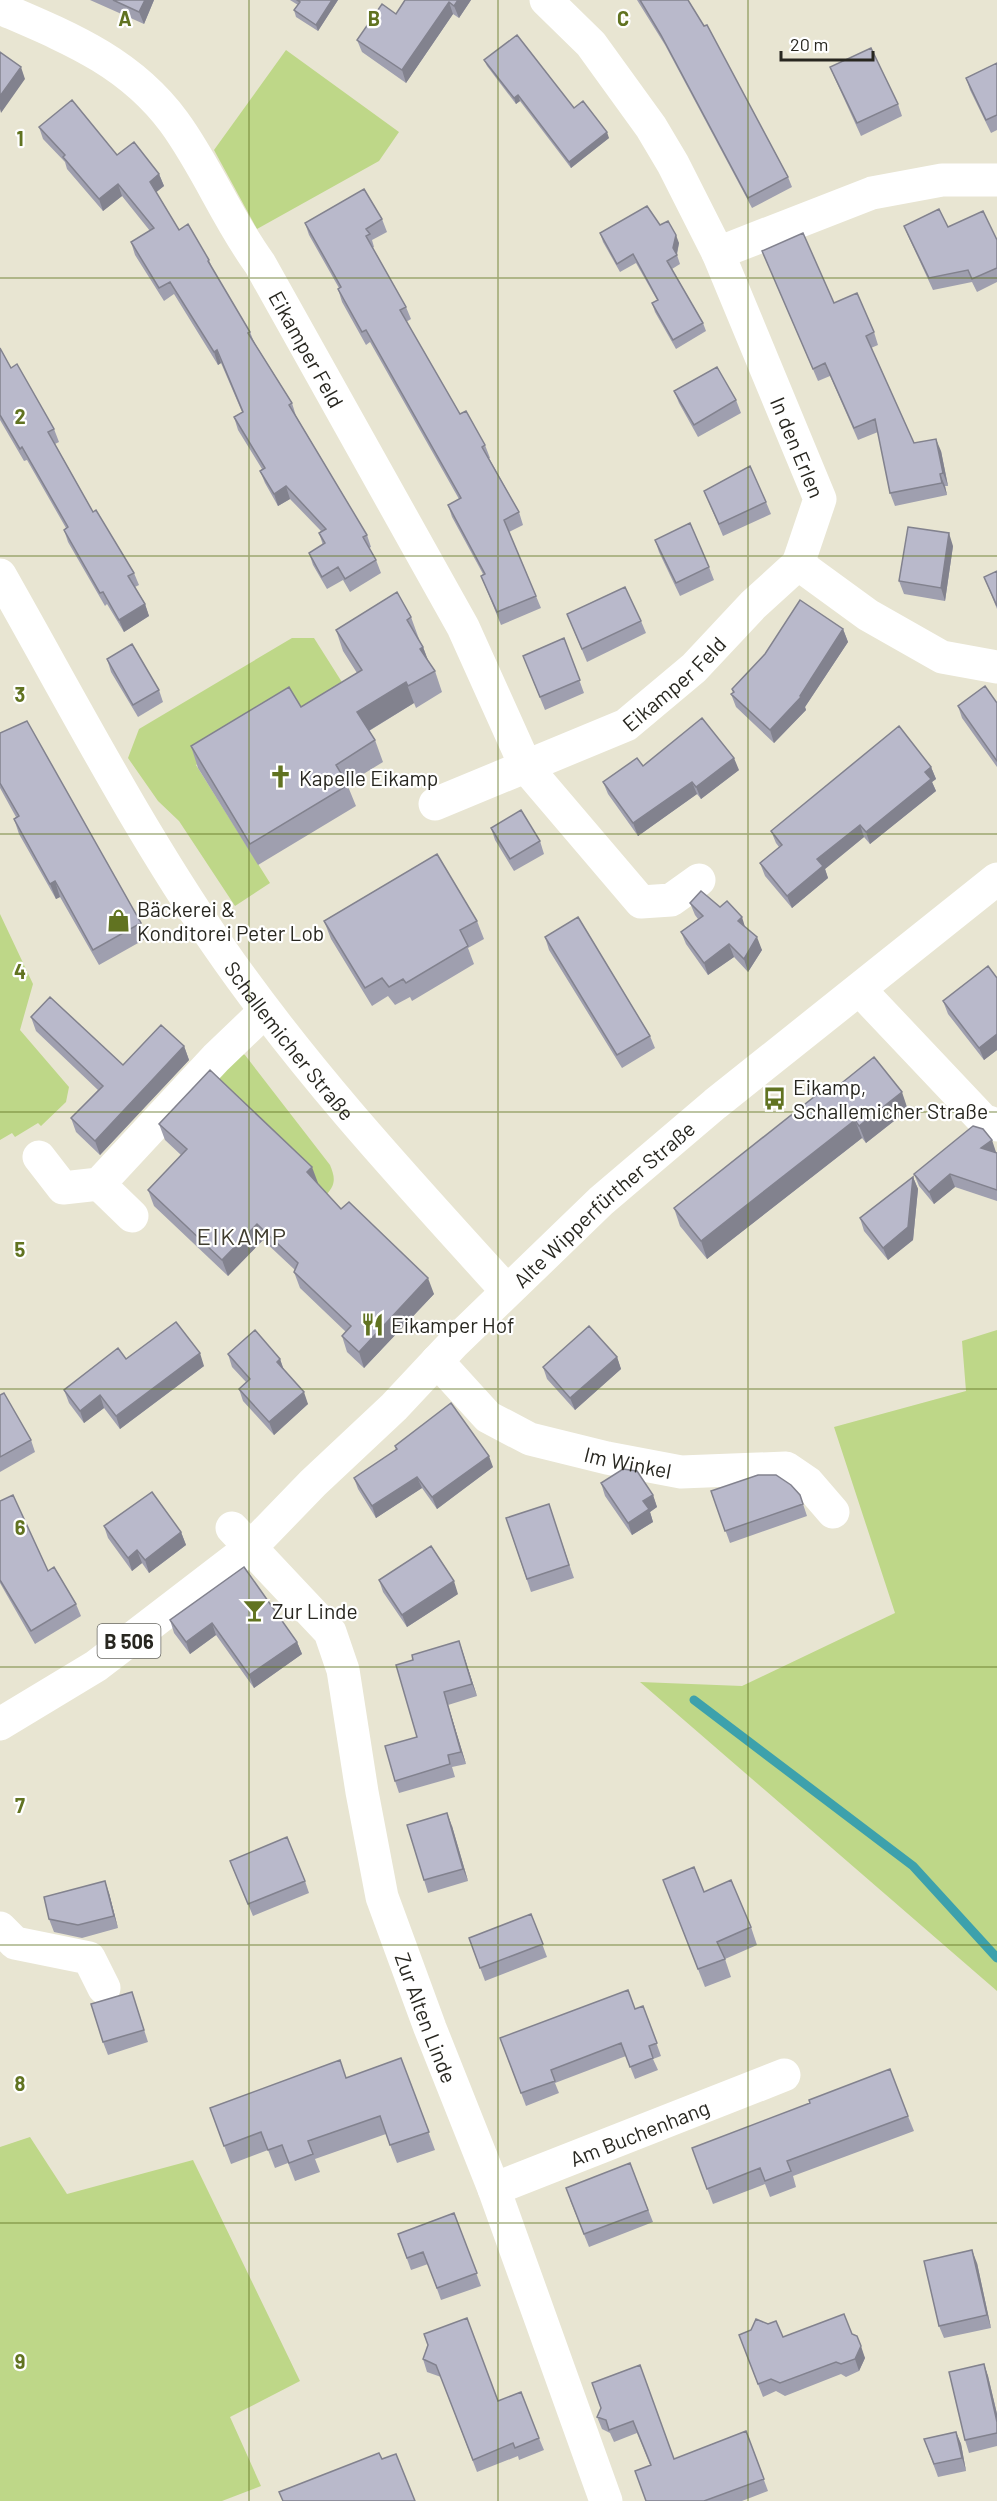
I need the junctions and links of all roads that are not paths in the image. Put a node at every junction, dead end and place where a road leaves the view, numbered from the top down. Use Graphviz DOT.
graph roads {
  1 [pos="546,0"];
  2 [pos="0,8"];
  3 [pos="997,180"];
  4 [pos="718,253"];
  5 [pos="798,564"];
  6 [pos="0,575"];
  7 [pos="997,667"];
  8 [pos="526,767"];
  9 [pos="435,804"];
  10 [pos="997,879"];
  11 [pos="699,880"];
  12 [pos="860,990"];
  13 [pos="266,1011"];
  14 [pos="997,1125"];
  15 [pos="39,1157"];
  16 [pos="99,1184"];
  17 [pos="132,1215"];
  18 [pos="507,1291"];
  19 [pos="437,1361"];
  20 [pos="833,1512"];
  21 [pos="241,1538"];
  22 [pos="0,1724"];
  23 [pos="0,1928"];
  24 [pos="104,1988"];
  25 [pos="784,2075"];
  26 [pos="494,2188"];
  27 [pos="606,2501"];
  1 -- 4 [label="street, In den Erlen"];
  2 -- 8 [label="street, Eikamper Feld"];
  3 -- 4 [label="street"];
  4 -- 5 [label="street, In den Erlen"];
  5 -- 7 [label="street"];
  5 -- 8 [label="street, Eikamper Feld"];
  6 -- 13 [label="street, Schallemicher Straße"];
  8 -- 9 [label="street, Eikamper Feld"];
  8 -- 11 [label="street, Eikamper Feld"];
  10 -- 12 [label="street, Alte Wipperfürther Straße / B 506"];
  12 -- 14 [label="street"];
  12 -- 18 [label="street, Alte Wipperfürther Straße / B 506"];
  13 -- 16 [label="street"];
  13 -- 18 [label="street, Schallemicher Straße"];
  15 -- 16 [label="street"];
  16 -- 17 [label="street"];
  18 -- 19 [label="street, Alte Wipperfürther Straße / B 506"];
  19 -- 20 [label="street, Im Winkel"];
  19 -- 21 [label="street, Alte Wipperfürther Straße / B 506"];
  21 -- 22 [label="street, Alte Wipperfürther Straße / B 506"];
  21 -- 26 [label="street, Zur Alten Linde"];
  23 -- 24 [label="street"];
  25 -- 26 [label="street, Am Buchenhang"];
  26 -- 27 [label="street, Zur Alten Linde"];
}
